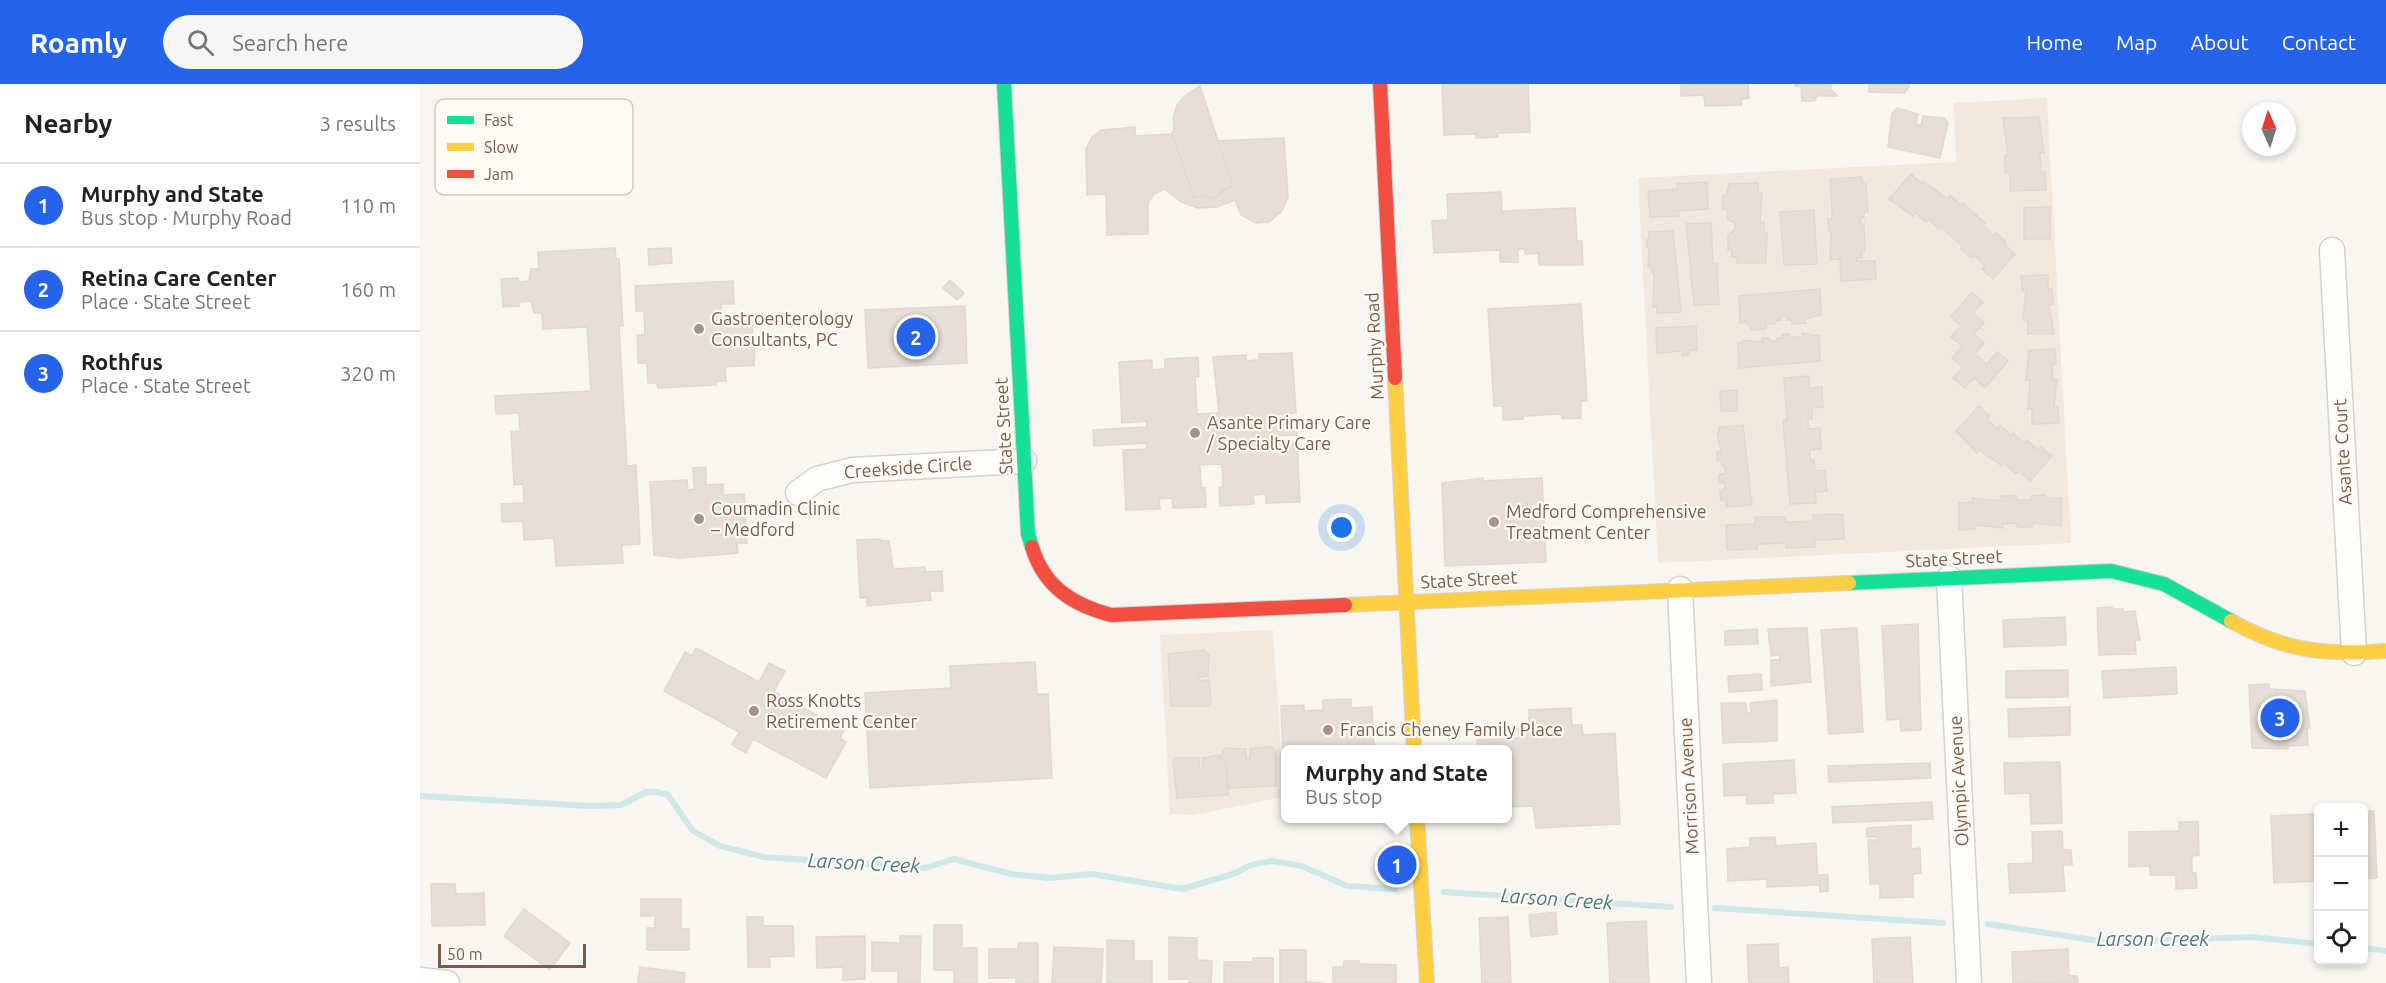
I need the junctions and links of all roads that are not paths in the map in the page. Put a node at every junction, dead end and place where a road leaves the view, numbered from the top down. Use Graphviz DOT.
graph roads {
  1 [pos="1004,84"];
  2 [pos="1380,84"];
  3 [pos="2332,250"];
  4 [pos="1024,461"];
  5 [pos="798,493"];
  6 [pos="1949,578"];
  7 [pos="1680,589"];
  8 [pos="1406,601"];
  9 [pos="2386,651"];
  10 [pos="2355,653"];
  11 [pos="1414,745"];
  12 [pos="1417,823"];
  13 [pos="420,980"];
  14 [pos="447,983"];
  15 [pos="1426,983"];
  16 [pos="1699,983"];
  17 [pos="1970,983"];
  1 -- 4 [label="street, State Street"];
  2 -- 8 [label="street, Murphy Road"];
  3 -- 10 [label="street, Asante Court"];
  4 -- 5 [label="street, Creekside Circle"];
  4 -- 8 [label="street, State Street"];
  6 -- 7 [label="street, State Street"];
  6 -- 10 [label="street, State Street"];
  6 -- 17 [label="street, Olympic Avenue"];
  7 -- 8 [label="street, State Street"];
  7 -- 16 [label="street, Morrison Avenue"];
  8 -- 11 [label="street, Murphy Road"];
  9 -- 10 [label="street, State Street"];
  12 -- 15 [label="street"];
  13 -- 14 [label="street"];
}
